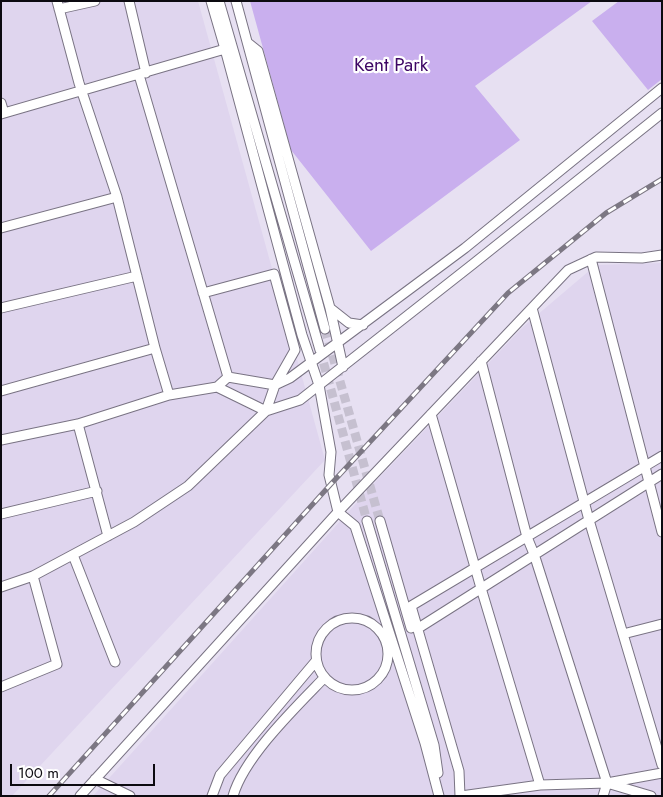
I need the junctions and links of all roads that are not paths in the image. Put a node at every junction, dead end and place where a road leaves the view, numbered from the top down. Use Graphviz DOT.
graph roads {
  1 [pos="95,1"];
  2 [pos="129,1"];
  3 [pos="211,1"];
  4 [pos="220,1"];
  5 [pos="236,1"];
  6 [pos="58,5"];
  7 [pos="248,43"];
  8 [pos="225,49"];
  9 [pos="142,74"];
  10 [pos="662,88"];
  11 [pos="82,92"];
  12 [pos="1,103"];
  13 [pos="662,113"];
  14 [pos="3,114"];
  15 [pos="117,197"];
  16 [pos="1,228"];
  17 [pos="662,255"];
  18 [pos="591,259"];
  19 [pos="137,276"];
  20 [pos="203,293"];
  21 [pos="1,308"];
  22 [pos="330,308"];
  23 [pos="532,308"];
  24 [pos="363,325"];
  25 [pos="325,329"];
  26 [pos="338,343"];
  27 [pos="155,348"];
  28 [pos="320,350"];
  29 [pos="481,361"];
  30 [pos="311,363"];
  31 [pos="343,367"];
  32 [pos="228,377"];
  33 [pos="275,385"];
  34 [pos="319,385"];
  35 [pos="217,387"];
  36 [pos="1,391"];
  37 [pos="169,395"];
  38 [pos="266,411"];
  39 [pos="431,414"];
  40 [pos="78,424"];
  41 [pos="1,440"];
  42 [pos="662,456"];
  43 [pos="645,467"];
  44 [pos="662,474"];
  45 [pos="648,483"];
  46 [pos="97,491"];
  47 [pos="586,502"];
  48 [pos="338,512"];
  49 [pos="1,514"];
  50 [pos="589,520"];
  51 [pos="367,521"];
  52 [pos="380,521"];
  53 [pos="662,532"];
  54 [pos="108,536"];
  55 [pos="527,537"];
  56 [pos="534,554"];
  57 [pos="73,555"];
  58 [pos="476,568"];
  59 [pos="33,576"];
  60 [pos="1,588"];
  61 [pos="481,588"];
  62 [pos="662,624"];
  63 [pos="417,629"];
  64 [pos="623,634"];
  65 [pos="316,661"];
  66 [pos="115,662"];
  67 [pos="324,678"];
  68 [pos="1,687"];
  69 [pos="662,765"];
  70 [pos="662,773"];
  71 [pos="95,779"];
  72 [pos="607,783"];
  73 [pos="540,785"];
  74 [pos="80,796"];
  75 [pos="130,796"];
  76 [pos="212,796"];
  77 [pos="233,796"];
  78 [pos="439,796"];
  79 [pos="460,796"];
  80 [pos="603,796"];
  81 [pos="651,796"];
  1 -- 6 [label="street"];
  2 -- 9 [label="street"];
  3 -- 8 [label="street"];
  4 -- 28 [label="street"];
  5 -- 7 [label="street"];
  6 -- 11 [label="street"];
  7 -- 22 [label="street"];
  7 -- 25 [label="street"];
  8 -- 9 [label="street"];
  8 -- 30 [label="street"];
  9 -- 11 [label="street"];
  9 -- 20 [label="street"];
  10 -- 24 [label="street"];
  11 -- 14 [label="street"];
  11 -- 15 [label="street"];
  12 -- 14 [label="street"];
  13 -- 31 [label="street"];
  15 -- 16 [label="street"];
  15 -- 19 [label="street"];
  17 -- 18 [label="street"];
  18 -- 23 [label="street"];
  18 -- 43 [label="street"];
  19 -- 21 [label="street"];
  19 -- 27 [label="street"];
  20 -- 32 [label="street"];
  20 -- 33 [label="street"];
  22 -- 24 [label="street"];
  22 -- 26 [label="street"];
  23 -- 29 [label="street"];
  23 -- 47 [label="street"];
  24 -- 26 [label="street"];
  26 -- 30 [label="street"];
  26 -- 31 [label="street"];
  27 -- 36 [label="street"];
  27 -- 37 [label="street"];
  29 -- 39 [label="street"];
  29 -- 55 [label="street"];
  30 -- 33 [label="street"];
  30 -- 34 [label="street"];
  31 -- 34 [label="street"];
  32 -- 33 [label="street"];
  32 -- 35 [label="street"];
  33 -- 38 [label="street"];
  34 -- 38 [label="street"];
  34 -- 48 [label="street"];
  35 -- 37 [label="street"];
  35 -- 38 [label="street"];
  37 -- 40 [label="street"];
  38 -- 54 [label="street"];
  39 -- 48 [label="street"];
  39 -- 58 [label="street"];
  40 -- 41 [label="street"];
  40 -- 46 [label="street"];
  42 -- 43 [label="street"];
  43 -- 45 [label="street"];
  43 -- 47 [label="street"];
  44 -- 45 [label="street"];
  45 -- 50 [label="street"];
  45 -- 53 [label="street"];
  46 -- 49 [label="street"];
  46 -- 54 [label="street"];
  47 -- 50 [label="street"];
  47 -- 55 [label="street"];
  48 -- 71 [label="street"];
  48 -- 78 [label="street"];
  50 -- 56 [label="street"];
  50 -- 64 [label="street"];
  51 -- 78 [label="street"];
  52 -- 79 [label="street"];
  54 -- 57 [label="street"];
  55 -- 56 [label="street"];
  55 -- 58 [label="street"];
  56 -- 61 [label="street"];
  56 -- 72 [label="street"];
  57 -- 59 [label="street"];
  57 -- 66 [label="street"];
  58 -- 61 [label="street"];
  58 -- 63 [label="street"];
  59 -- 60 [label="street"];
  59 -- 68 [label="street"];
  61 -- 63 [label="street"];
  61 -- 73 [label="street"];
  62 -- 64 [label="street"];
  63 -- 79 [label="street"];
  64 -- 69 [label="street"];
  65 -- 67 [label="street"];
  65 -- 67 [label="street"];
  65 -- 76 [label="street"];
  67 -- 77 [label="street"];
  70 -- 72 [label="street"];
  71 -- 74 [label="street"];
  71 -- 75 [label="street"];
  72 -- 73 [label="street"];
  72 -- 80 [label="street"];
  72 -- 81 [label="street"];
  73 -- 79 [label="street"];
}
